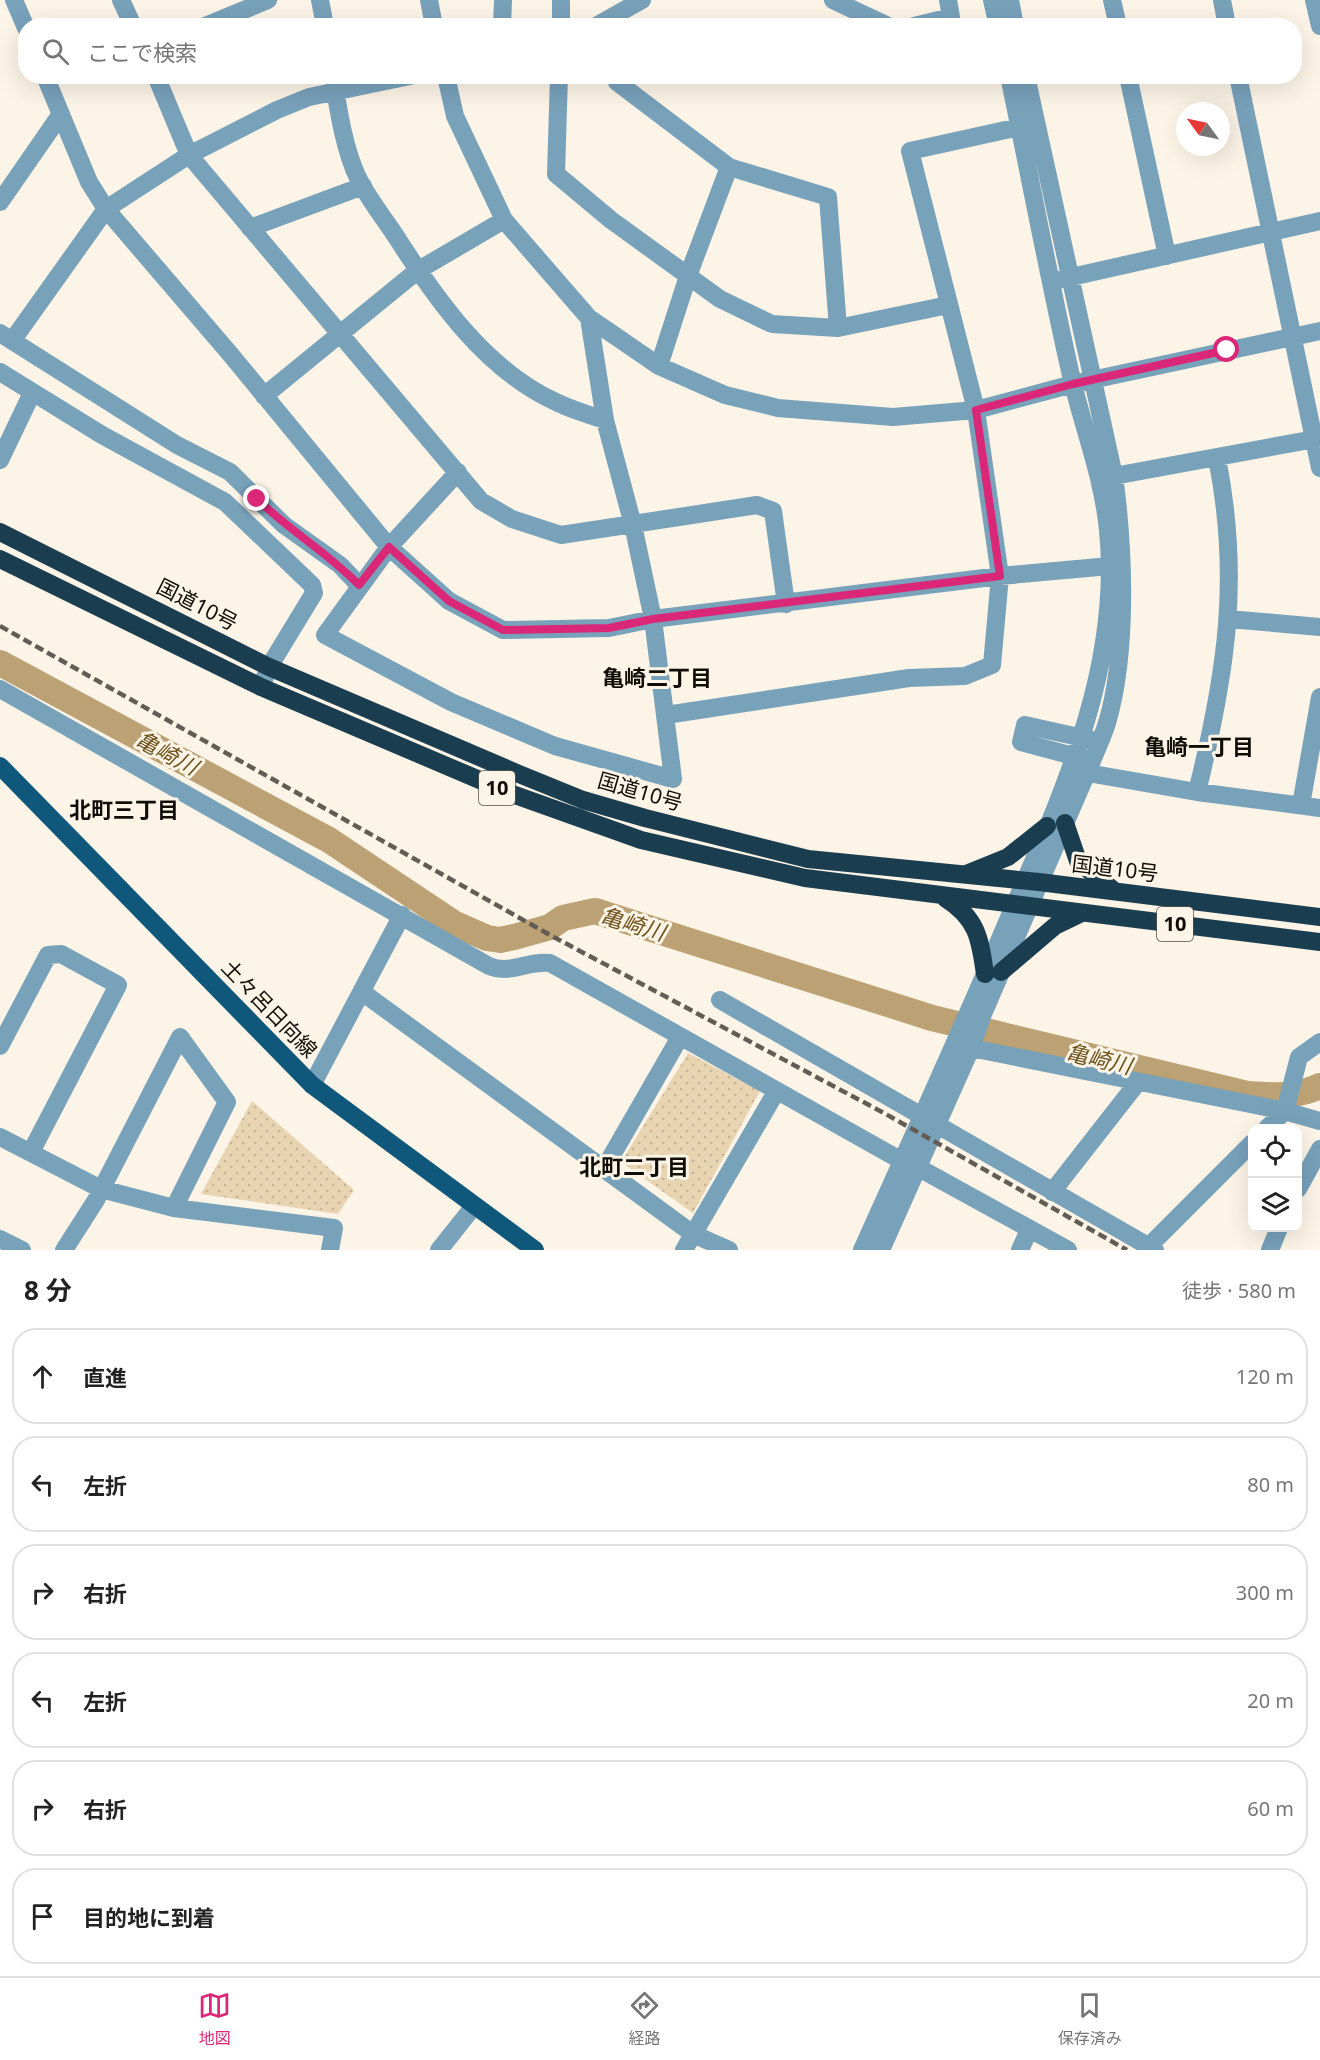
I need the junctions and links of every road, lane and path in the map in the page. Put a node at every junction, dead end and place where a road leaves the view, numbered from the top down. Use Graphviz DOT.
graph roads {
  1 [pos="14,0"];
  2 [pos="121,0"];
  3 [pos="268,0"];
  4 [pos="320,0"];
  5 [pos="429,0"];
  6 [pos="503,0"];
  7 [pos="561,0"];
  8 [pos="642,0"];
  9 [pos="833,0"];
  10 [pos="948,0"];
  11 [pos="1112,0"];
  12 [pos="1222,0"];
  13 [pos="1314,0"];
  14 [pos="1000,1"];
  15 [pos="618,13"];
  16 [pos="22,18"];
  17 [pos="129,18"];
  18 [pos="224,18"];
  19 [pos="323,18"];
  20 [pos="432,18"];
  21 [pos="502,18"];
  22 [pos="561,18"];
  23 [pos="871,18"];
  24 [pos="947,18"];
  25 [pos="999,18"];
  26 [pos="1010,18"];
  27 [pos="1116,18"];
  28 [pos="1225,18"];
  29 [pos="1320,26"];
  30 [pos="48,84"];
  31 [pos="159,84"];
  32 [pos="448,84"];
  33 [pos="559,84"];
  34 [pos="620,84"];
  35 [pos="1010,84"];
  36 [pos="1028,84"];
  37 [pos="1130,84"];
  38 [pos="1240,84"];
  39 [pos="334,85"];
  40 [pos="61,114"];
  41 [pos="1019,127"];
  42 [pos="189,155"];
  43 [pos="729,167"];
  44 [pos="363,186"];
  45 [pos="0,202"];
  46 [pos="106,209"];
  47 [pos="504,219"];
  48 [pos="1320,221"];
  49 [pos="250,228"];
  50 [pos="1272,232"];
  51 [pos="1167,256"];
  52 [pos="417,271"];
  53 [pos="688,276"];
  54 [pos="1070,278"];
  55 [pos="1051,282"];
  56 [pos="948,305"];
  57 [pos="589,318"];
  58 [pos="838,328"];
  59 [pos="1320,331"];
  60 [pos="339,334"];
  61 [pos="1294,336"];
  62 [pos="6,337"];
  63 [pos="658,366"];
  64 [pos="0,372"];
  65 [pos="1092,380"];
  66 [pos="1073,384"];
  67 [pos="33,393"];
  68 [pos="264,396"];
  69 [pos="976,410"];
  70 [pos="605,420"];
  71 [pos="1318,439"];
  72 [pos="1217,458"];
  73 [pos="0,460"];
  74 [pos="1320,468"];
  75 [pos="458,472"];
  76 [pos="1107,478"];
  77 [pos="633,525"];
  78 [pos="0,532"];
  79 [pos="389,547"];
  80 [pos="0,559"];
  81 [pos="1115,565"];
  82 [pos="1000,576"];
  83 [pos="359,585"];
  84 [pos="786,604"];
  85 [pos="653,619"];
  86 [pos="1228,619"];
  87 [pos="1320,627"];
  88 [pos="269,667"];
  89 [pos="261,687"];
  90 [pos="0,689"];
  91 [pos="1320,697"];
  92 [pos="666,715"];
  93 [pos="1090,740"];
  94 [pos="1081,765"];
  95 [pos="0,766"];
  96 [pos="1197,792"];
  97 [pos="1301,805"];
  98 [pos="1320,808"];
  99 [pos="1065,823"];
  100 [pos="1047,826"];
  101 [pos="961,876"];
  102 [pos="1032,882"];
  103 [pos="1116,892"];
  104 [pos="941,896"];
  105 [pos="1022,905"];
  106 [pos="1084,912"];
  107 [pos="402,915"];
  108 [pos="1320,917"];
  109 [pos="1320,942"];
  110 [pos="993,973"];
  111 [pos="362,992"];
  112 [pos="720,1000"];
  113 [pos="680,1037"];
  114 [pos="1320,1042"];
  115 [pos="0,1046"];
  116 [pos="963,1046"];
  117 [pos="1138,1082"];
  118 [pos="312,1085"];
  119 [pos="776,1092"];
  120 [pos="1285,1111"];
  121 [pos="1320,1121"];
  122 [pos="929,1123"];
  123 [pos="1271,1124"];
  124 [pos="0,1137"];
  125 [pos="1248,1147"];
  126 [pos="1320,1149"];
  127 [pos="31,1152"];
  128 [pos="902,1161"];
  129 [pos="919,1168"];
  130 [pos="604,1169"];
  131 [pos="1307,1183"];
  132 [pos="101,1189"];
  133 [pos="1052,1192"];
  134 [pos="474,1206"];
  135 [pos="174,1208"];
  136 [pos="1029,1230"];
  137 [pos="1277,1232"];
  138 [pos="0,1239"];
  139 [pos="689,1242"];
  140 [pos="1149,1249"];
  141 [pos="22,1250"];
  142 [pos="64,1250"];
  143 [pos="330,1250"];
  144 [pos="440,1250"];
  145 [pos="535,1250"];
  146 [pos="729,1250"];
  147 [pos="862,1250"];
  148 [pos="881,1250"];
  149 [pos="1020,1250"];
  150 [pos="1068,1250"];
  151 [pos="1270,1250"];
  1 -- 16 [label="street"];
  2 -- 17 [label="street"];
  3 -- 18 [label="street"];
  4 -- 19 [label="street"];
  5 -- 20 [label="street"];
  6 -- 21 [label="street"];
  7 -- 22 [label="street"];
  8 -- 15 [label="street"];
  9 -- 23 [label="street"];
  10 -- 24 [label="street"];
  11 -- 27 [label="street"];
  12 -- 28 [label="street"];
  13 -- 29 [label="street"];
  14 -- 25 [label="street"];
  14 -- 26 [label="street"];
  30 -- 40 [label="street"];
  31 -- 42 [label="street"];
  32 -- 47 [label="street"];
  33 -- 53 [label="street"];
  34 -- 43 [label="street"];
  35 -- 41 [label="street"];
  36 -- 54 [label="street"];
  37 -- 51 [label="street"];
  38 -- 50 [label="street"];
  39 -- 42 [label="street"];
  39 -- 44 [label="street"];
  40 -- 45 [label="street"];
  40 -- 46 [label="street"];
  41 -- 55 [label="street"];
  41 -- 56 [label="street"];
  42 -- 46 [label="street"];
  42 -- 49 [label="street"];
  43 -- 53 [label="street"];
  43 -- 58 [label="street"];
  44 -- 49 [label="street"];
  44 -- 52 [label="street"];
  46 -- 62 [label="street"];
  46 -- 68 [label="street"];
  47 -- 52 [label="street"];
  47 -- 57 [label="street"];
  48 -- 50 [label="street"];
  49 -- 60 [label="street"];
  50 -- 51 [label="street"];
  50 -- 61 [label="street"];
  51 -- 54 [label="street"];
  52 -- 60 [label="street"];
  52 -- 70 [label="street"];
  53 -- 58 [label="street"];
  53 -- 63 [label="street"];
  54 -- 55 [label="street"];
  54 -- 65 [label="street"];
  55 -- 66 [label="street"];
  56 -- 58 [label="street"];
  56 -- 69 [label="street"];
  57 -- 63 [label="street"];
  57 -- 70 [label="street"];
  59 -- 61 [label="street"];
  60 -- 68 [label="street"];
  60 -- 75 [label="street"];
  61 -- 65 [label="street"];
  61 -- 71 [label="street"];
  62 -- 83 [label="street"];
  63 -- 69 [label="street"];
  64 -- 67 [label="street"];
  65 -- 66 [label="street"];
  65 -- 76 [label="street"];
  66 -- 69 [label="street"];
  66 -- 76 [label="street"];
  67 -- 73 [label="street"];
  67 -- 88 [label="street"];
  68 -- 79 [label="street"];
  69 -- 82 [label="street"];
  70 -- 77 [label="street"];
  71 -- 72 [label="street"];
  71 -- 74 [label="street"];
  72 -- 76 [label="street"];
  72 -- 86 [label="street"];
  75 -- 77 [label="street"];
  75 -- 79 [label="street"];
  76 -- 81 [label="street"];
  77 -- 84 [label="street"];
  77 -- 85 [label="street"];
  78 -- 88 [label="highway, 国道10号 / 10"];
  79 -- 83 [label="street"];
  79 -- 85 [label="street"];
  80 -- 89 [label="highway, 国道10号 / 10"];
  81 -- 82 [label="street"];
  81 -- 93 [label="street"];
  82 -- 84 [label="street"];
  82 -- 92 [label="street"];
  83 -- 92 [label="street"];
  84 -- 85 [label="street"];
  85 -- 92 [label="street"];
  86 -- 87 [label="street"];
  86 -- 96 [label="street"];
  88 -- 89 [label="street"];
  88 -- 101 [label="highway, 国道10号 / 10"];
  89 -- 104 [label="highway, 国道10号 / 10"];
  90 -- 107 [label="street"];
  91 -- 97 [label="street"];
  93 -- 94 [label="street"];
  93 -- 94 [label="street"];
  94 -- 96 [label="street"];
  94 -- 99 [label="street"];
  94 -- 100 [label="street"];
  95 -- 118 [label="main road, 土々呂日向線"];
  96 -- 97 [label="street"];
  97 -- 98 [label="street"];
  99 -- 102 [label="street"];
  99 -- 103 [label="highway"];
  100 -- 101 [label="highway"];
  100 -- 102 [label="street"];
  101 -- 102 [label="highway, 国道10号 / 10"];
  102 -- 103 [label="highway, 国道10号 / 10"];
  102 -- 105 [label="street"];
  103 -- 108 [label="highway, 国道10号 / 10"];
  104 -- 105 [label="highway, 国道10号 / 10"];
  104 -- 110 [label="highway"];
  105 -- 106 [label="highway, 国道10号 / 10"];
  105 -- 110 [label="street"];
  106 -- 109 [label="highway, 国道10号 / 10"];
  106 -- 110 [label="highway"];
  107 -- 111 [label="street"];
  107 -- 113 [label="street"];
  110 -- 116 [label="street"];
  111 -- 118 [label="street"];
  111 -- 130 [label="street"];
  112 -- 122 [label="street"];
  113 -- 119 [label="street"];
  113 -- 130 [label="street"];
  114 -- 120 [label="street"];
  115 -- 127 [label="street"];
  116 -- 117 [label="street"];
  116 -- 122 [label="street"];
  117 -- 120 [label="street"];
  117 -- 133 [label="street"];
  118 -- 134 [label="main road, 土々呂日向線"];
  119 -- 128 [label="street"];
  119 -- 139 [label="street"];
  120 -- 121 [label="street"];
  120 -- 123 [label="street"];
  122 -- 128 [label="street"];
  122 -- 129 [label="street"];
  122 -- 133 [label="street"];
  124 -- 127 [label="street"];
  125 -- 140 [label="street"];
  126 -- 131 [label="street"];
  127 -- 132 [label="street"];
  128 -- 147 [label="street"];
  129 -- 136 [label="street"];
  129 -- 148 [label="street"];
  130 -- 139 [label="street"];
  132 -- 135 [label="street"];
  132 -- 135 [label="street"];
  132 -- 142 [label="street"];
  133 -- 140 [label="street"];
  134 -- 144 [label="street"];
  134 -- 145 [label="main road, 土々呂日向線"];
  135 -- 143 [label="street"];
  136 -- 149 [label="street"];
  136 -- 150 [label="street"];
  137 -- 151 [label="street"];
  138 -- 141 [label="street"];
  139 -- 146 [label="street"];
}
